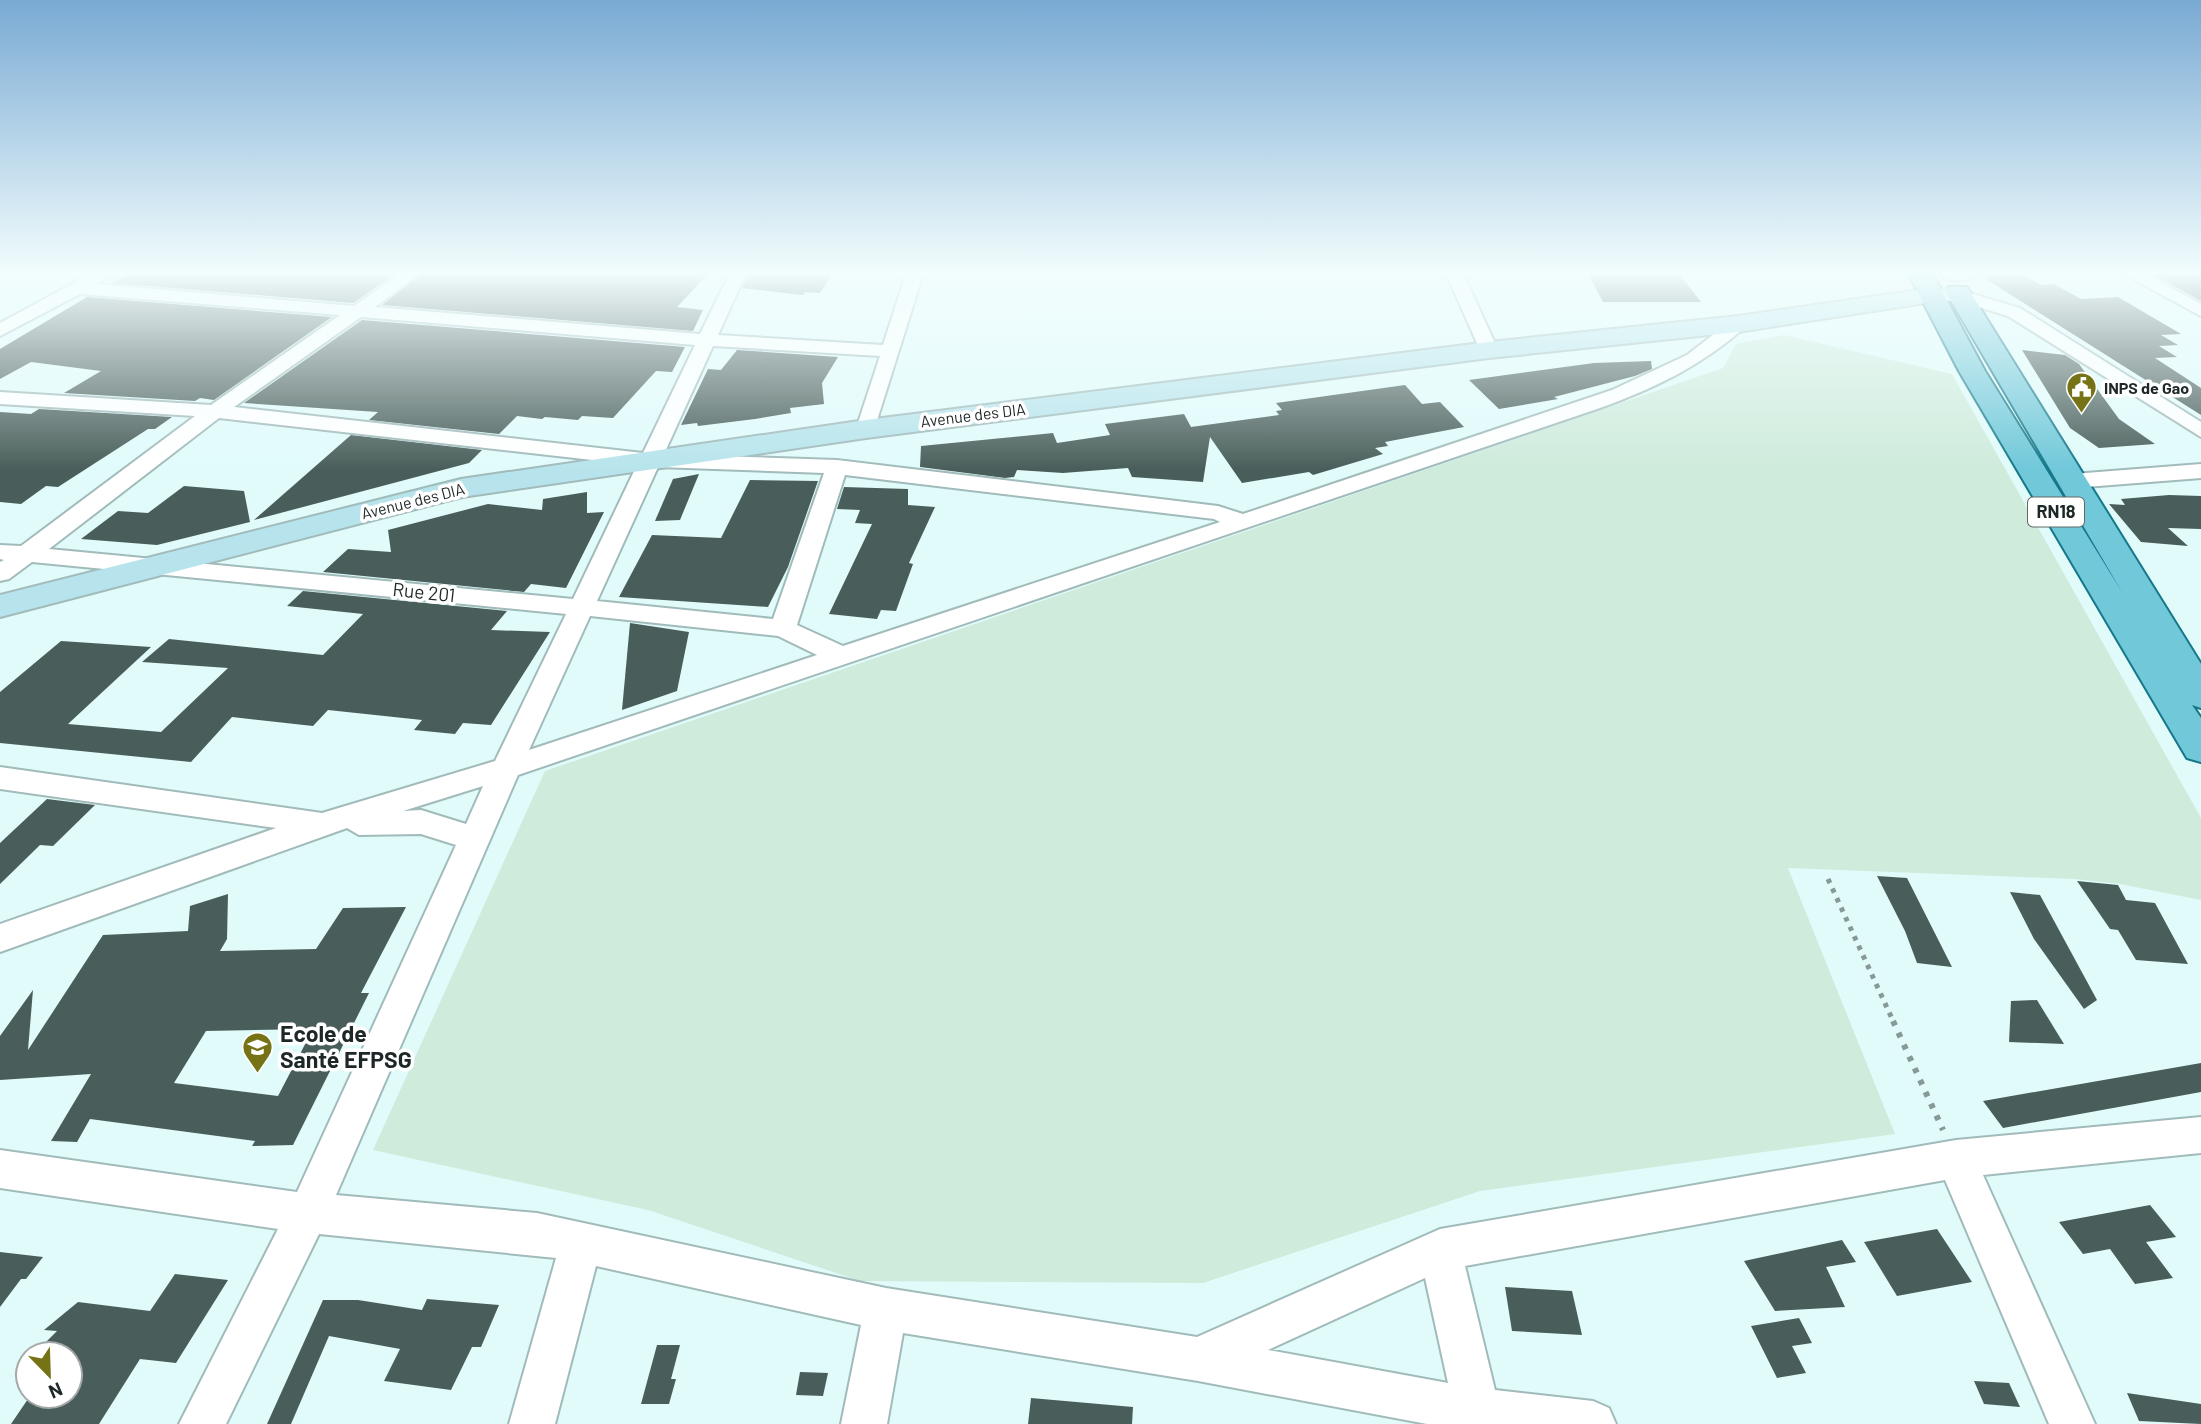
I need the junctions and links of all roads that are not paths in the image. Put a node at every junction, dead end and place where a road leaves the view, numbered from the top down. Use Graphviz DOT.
graph roads {
  1 [pos="322,337"];
  2 [pos="673,337"];
  3 [pos="894,337"];
  4 [pos="1483,337"];
  5 [pos="1609,337"];
  6 [pos="1724,337"];
  7 [pos="1963,337"];
  8 [pos="1984,337"];
  9 [pos="2054,337"];
  10 [pos="706,340"];
  11 [pos="1489,350"];
  12 [pos="890,351"];
  13 [pos="0,398"];
  14 [pos="215,411"];
  15 [pos="866,429"];
  16 [pos="2201,431"];
  17 [pos="650,460"];
  18 [pos="837,467"];
  19 [pos="2066,469"];
  20 [pos="2201,471"];
  21 [pos="1241,521"];
  22 [pos="0,552"];
  23 [pos="27,555"];
  24 [pos="165,565"];
  25 [pos="0,574"];
  26 [pos="0,606"];
  27 [pos="581,608"];
  28 [pos="783,628"];
  29 [pos="842,656"];
  30 [pos="2198,687"];
  31 [pos="2201,748"];
  32 [pos="506,768"];
  33 [pos="0,778"];
  34 [pos="323,824"];
  35 [pos="476,839"];
  36 [pos="0,938"];
  37 [pos="2201,1135"];
  38 [pos="1956,1159"];
  39 [pos="0,1169"];
  40 [pos="308,1213"];
  41 [pos="581,1243"];
  42 [pos="1440,1250"];
  43 [pos="886,1309"];
  44 [pos="1198,1359"];
  45 [pos="1479,1418"];
  46 [pos="202,1424"];
  47 [pos="532,1424"];
  48 [pos="864,1424"];
  49 [pos="1593,1424"];
  50 [pos="2072,1424"];
  1 -- 14 [label="street"];
  2 -- 10 [label="street"];
  3 -- 12 [label="street"];
  4 -- 11 [label="street"];
  5 -- 11 [label="street, Avenue des DIA"];
  6 -- 21 [label="street"];
  7 -- 31 [label="main road, RN18"];
  8 -- 19 [label="main road, RN18"];
  9 -- 16 [label="street"];
  10 -- 12 [label="street"];
  10 -- 17 [label="street"];
  11 -- 15 [label="street, Avenue des DIA"];
  12 -- 15 [label="street"];
  13 -- 14 [label="street"];
  14 -- 17 [label="street"];
  14 -- 23 [label="street"];
  15 -- 17 [label="street, Avenue des DIA"];
  17 -- 18 [label="street"];
  17 -- 24 [label="street, Avenue des DIA"];
  17 -- 27 [label="street"];
  18 -- 21 [label="street"];
  18 -- 28 [label="street"];
  19 -- 20 [label="street"];
  19 -- 30 [label="main road, RN18"];
  21 -- 29 [label="street"];
  22 -- 23 [label="street, Rue 201"];
  23 -- 24 [label="street, Rue 201"];
  23 -- 25 [label="street"];
  24 -- 26 [label="street, Avenue des DIA"];
  24 -- 27 [label="street, Rue 201"];
  27 -- 28 [label="street, Rue 201"];
  27 -- 32 [label="street"];
  28 -- 29 [label="street, Rue 201"];
  29 -- 32 [label="street"];
  32 -- 34 [label="street"];
  32 -- 35 [label="street"];
  33 -- 34 [label="street"];
  34 -- 35 [label="street"];
  34 -- 36 [label="street"];
  35 -- 40 [label="street"];
  37 -- 38 [label="street"];
  38 -- 42 [label="street"];
  38 -- 50 [label="street"];
  39 -- 40 [label="street"];
  40 -- 41 [label="street"];
  40 -- 46 [label="street"];
  41 -- 43 [label="street"];
  41 -- 47 [label="street"];
  42 -- 44 [label="street"];
  42 -- 45 [label="street"];
  43 -- 44 [label="street"];
  43 -- 48 [label="street"];
  44 -- 45 [label="street"];
  45 -- 49 [label="street"];
}
